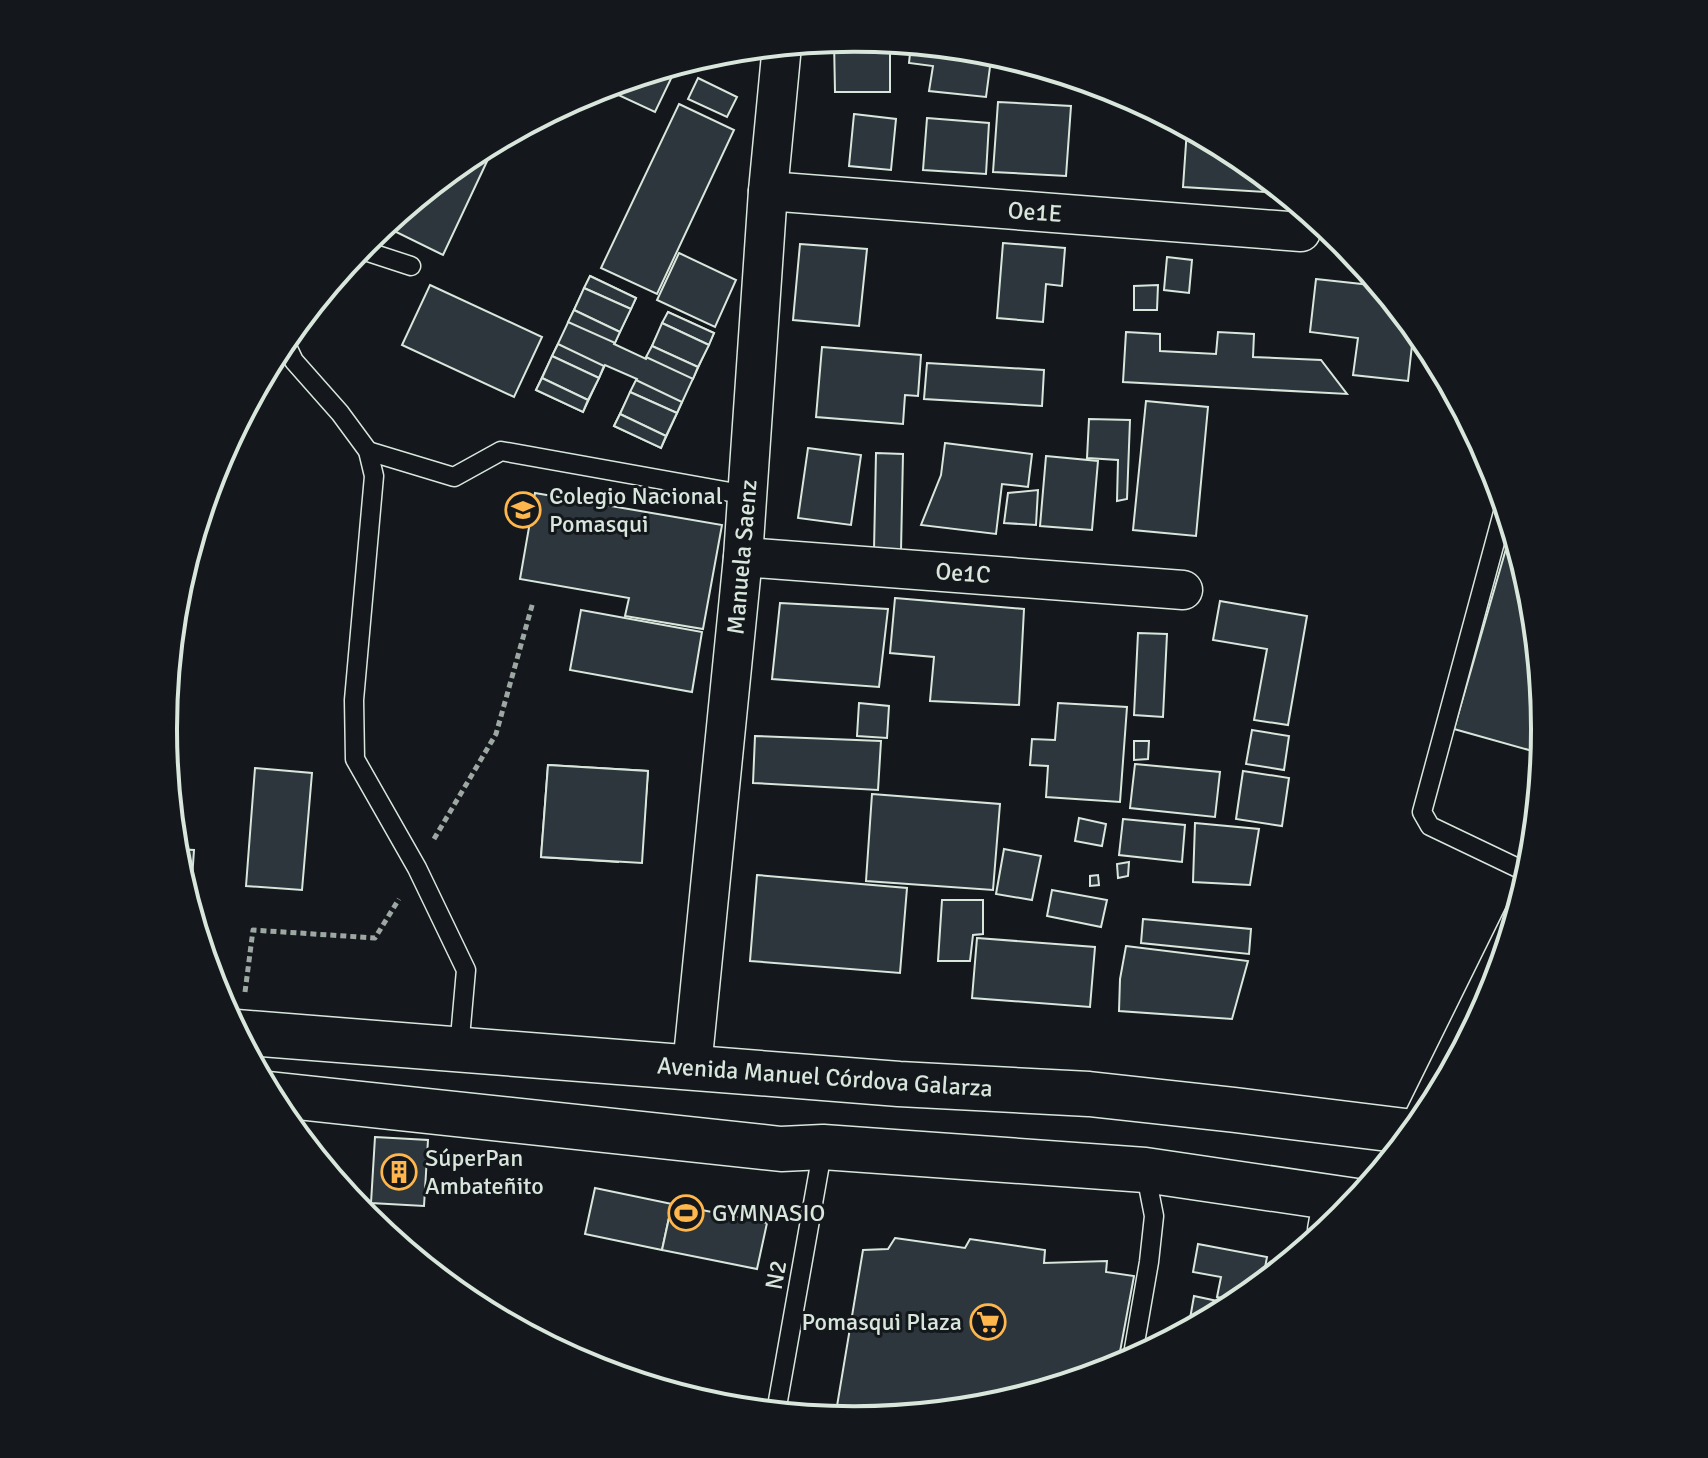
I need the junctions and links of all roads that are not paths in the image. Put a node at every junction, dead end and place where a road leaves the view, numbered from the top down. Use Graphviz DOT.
graph roads {
  1 [pos="781,56"];
  2 [pos="768,191"];
  3 [pos="1301,232"];
  4 [pos="372,253"];
  5 [pos="411,266"];
  6 [pos="291,354"];
  7 [pos="368,451"];
  8 [pos="747,495"];
  9 [pos="1499,526"];
  10 [pos="743,557"];
  11 [pos="1183,590"];
  12 [pos="1517,867"];
  13 [pos="1481,982"];
  14 [pos="250,1033"];
  15 [pos="459,1049"];
  16 [pos="1442,1065"];
  17 [pos="692,1067"];
  18 [pos="285,1096"];
  19 [pos="1399,1130"];
  20 [pos="823,1147"];
  21 [pos="1145,1170"];
  22 [pos="1332,1209"];
  23 [pos="1135,1344"];
  24 [pos="778,1401"];
  1 -- 2 [label="street, Manuela Saenz"];
  2 -- 3 [label="street, Oe1E"];
  2 -- 8 [label="street, Manuela Saenz"];
  4 -- 5 [label="lane"];
  6 -- 7 [label="lane"];
  7 -- 8 [label="lane"];
  7 -- 15 [label="lane"];
  8 -- 10 [label="street, Manuela Saenz"];
  9 -- 12 [label="lane"];
  10 -- 11 [label="street, Oe1C"];
  10 -- 17 [label="street, Manuela Saenz"];
  13 -- 16 [label="lane"];
  14 -- 15 [label="main road, Avenida Manuel Córdova Galarza"];
  15 -- 17 [label="main road, Avenida Manuel Córdova Galarza"];
  17 -- 19 [label="main road, Avenida Manuel Córdova Galarza"];
  18 -- 20 [label="main road"];
  20 -- 21 [label="main road"];
  20 -- 24 [label="lane, N2"];
  21 -- 22 [label="main road"];
  21 -- 23 [label="lane"];
}
